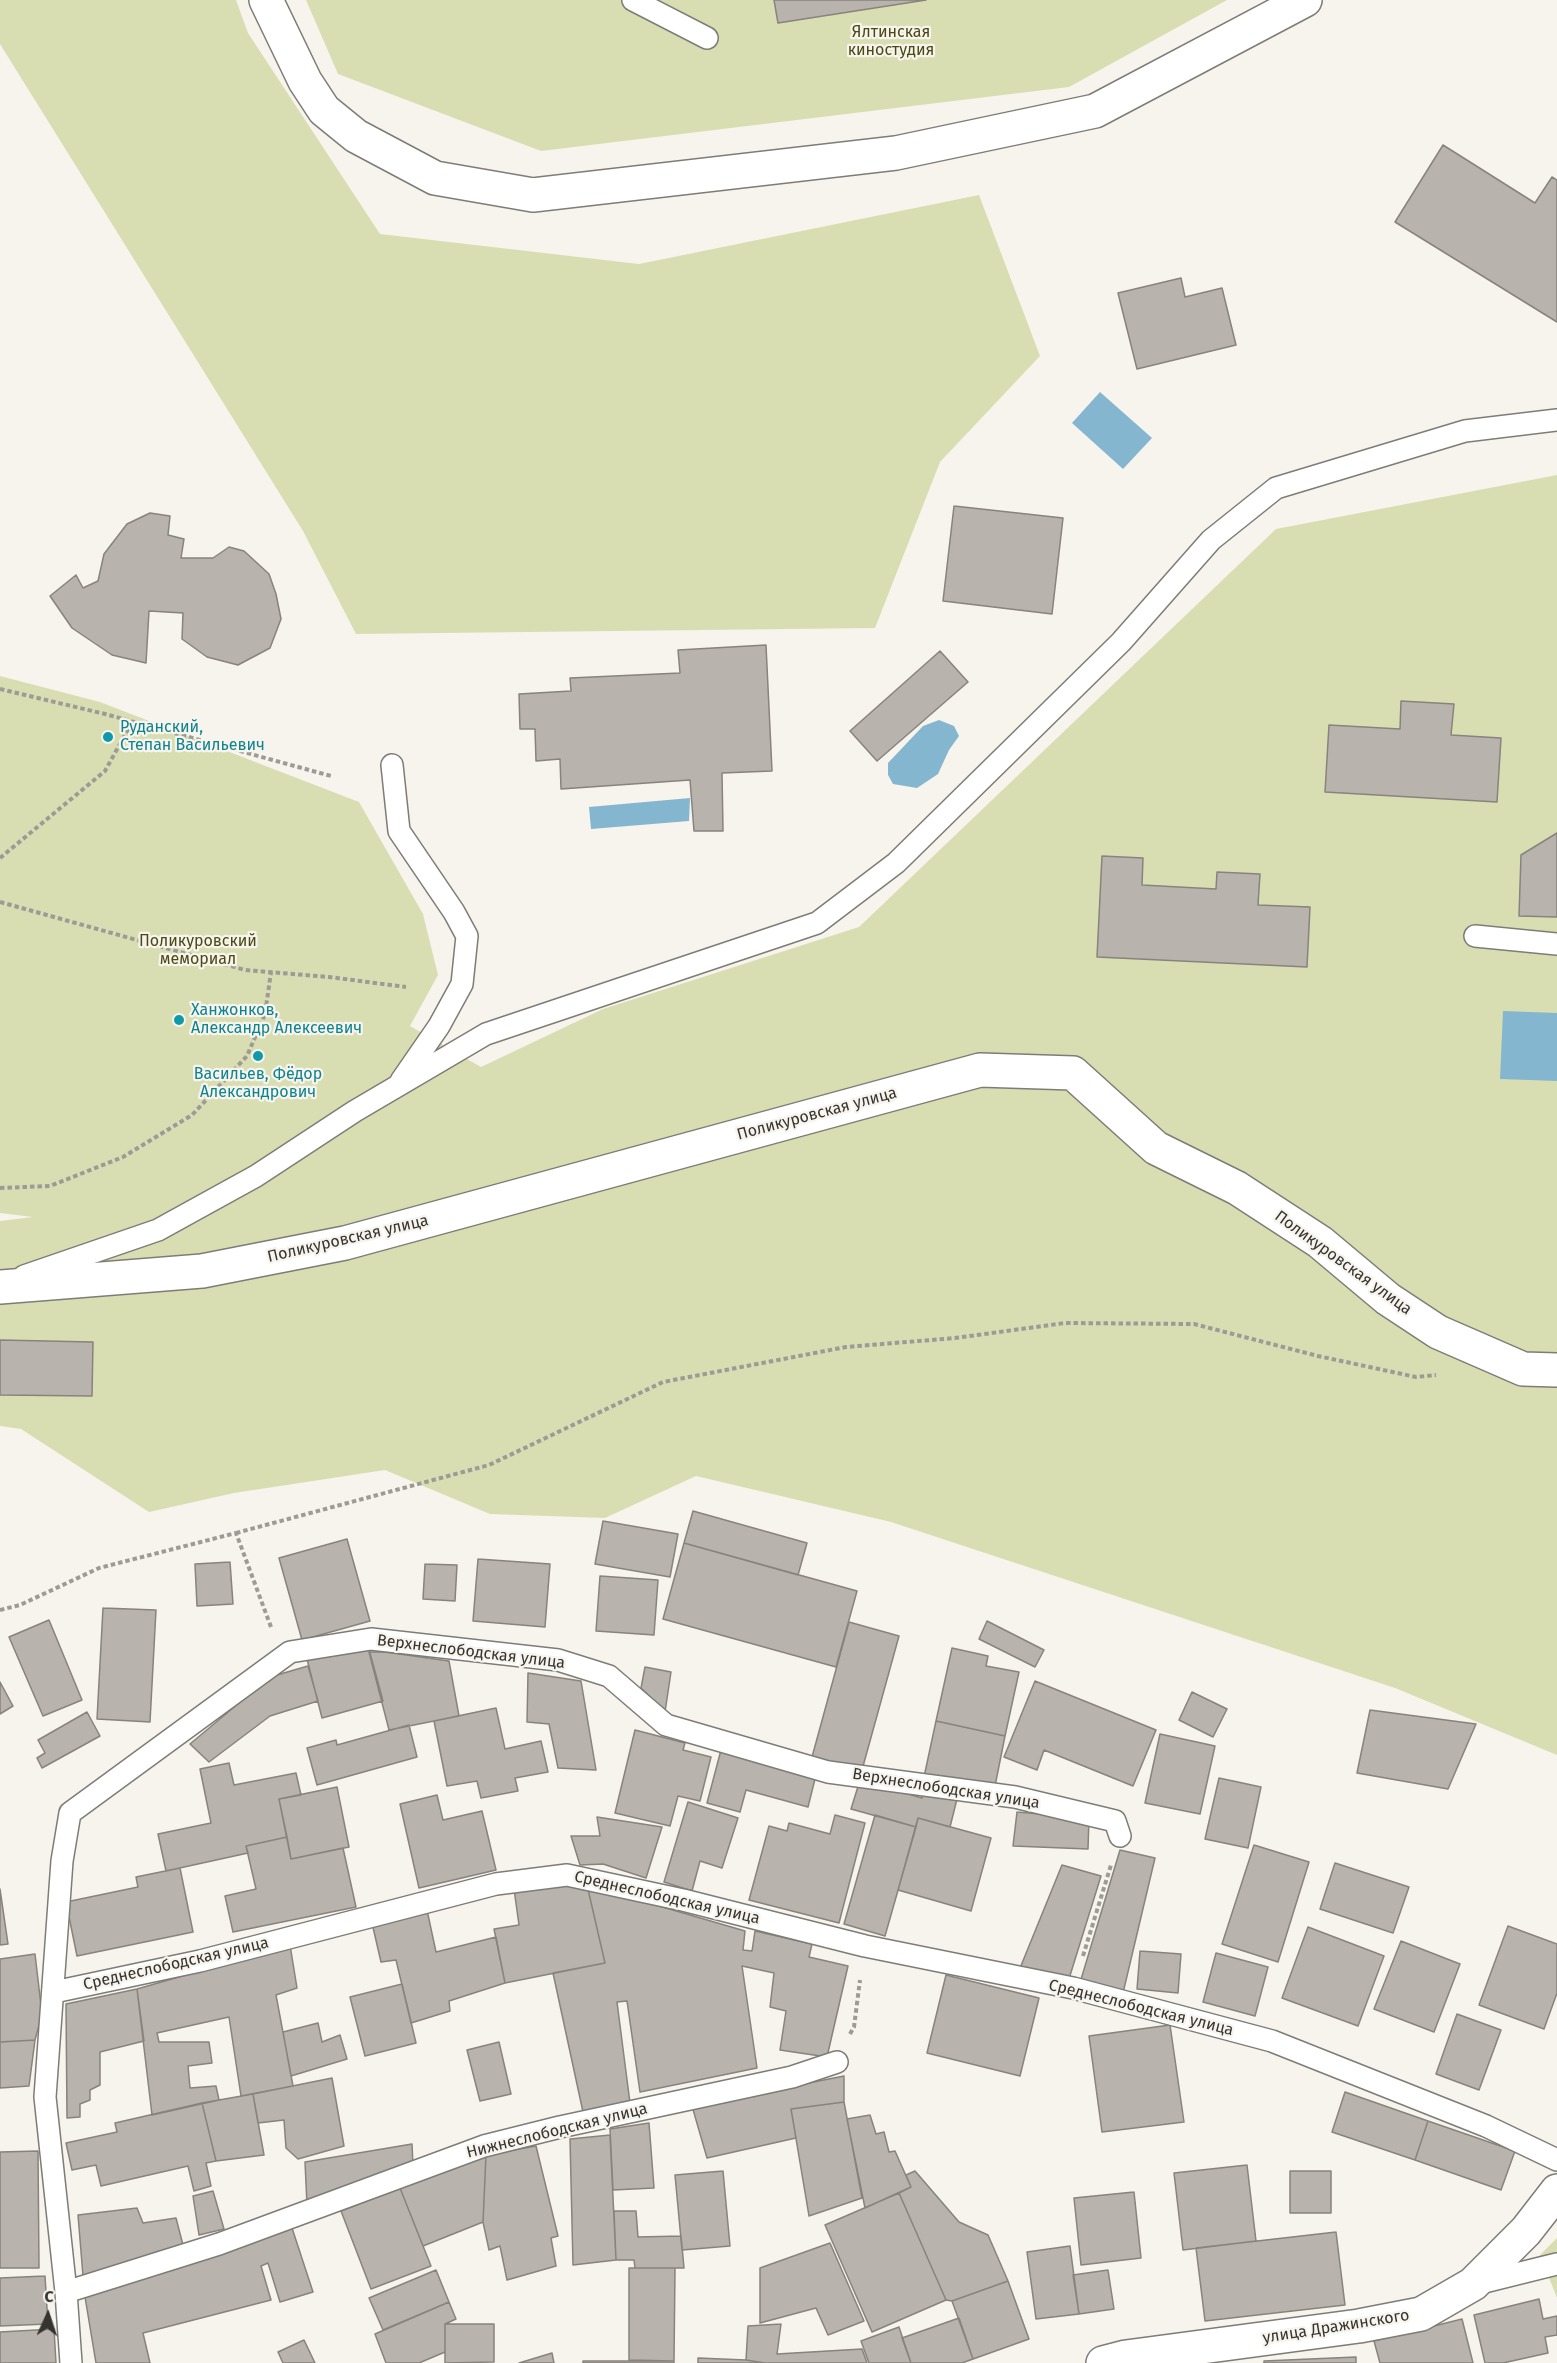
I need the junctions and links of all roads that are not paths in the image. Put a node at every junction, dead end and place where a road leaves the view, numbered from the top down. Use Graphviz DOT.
graph roads {
  1 [pos="266,0"];
  2 [pos="633,0"];
  3 [pos="1305,0"];
  4 [pos="707,38"];
  5 [pos="1557,420"];
  6 [pos="392,765"];
  7 [pos="1474,936"];
  8 [pos="1557,944"];
  9 [pos="397,1086"];
  10 [pos="0,1286"];
  11 [pos="1557,1370"];
  12 [pos="1120,1836"];
  13 [pos="54,1992"];
  14 [pos="837,2061"];
  15 [pos="1557,2160"];
  16 [pos="1557,2192"];
  17 [pos="1557,2264"];
  18 [pos="1473,2284"];
  19 [pos="66,2292"];
  20 [pos="71,2363"];
  21 [pos="1103,2363"];
  1 -- 3 [label="street"];
  2 -- 4 [label="lane"];
  5 -- 9 [label="lane"];
  6 -- 9 [label="lane"];
  7 -- 8 [label="lane"];
  9 -- 10 [label="lane"];
  10 -- 11 [label="street, Поликуровская улица"];
  12 -- 13 [label="lane, Верхнеслободская улица"];
  13 -- 15 [label="lane, Среднеслободская улица"];
  13 -- 19 [label="lane"];
  14 -- 19 [label="lane, Нижнеслободская улица"];
  16 -- 18 [label="street, улица Дражинского"];
  17 -- 18 [label="lane"];
  18 -- 21 [label="street, улица Дражинского"];
  19 -- 20 [label="lane"];
}
